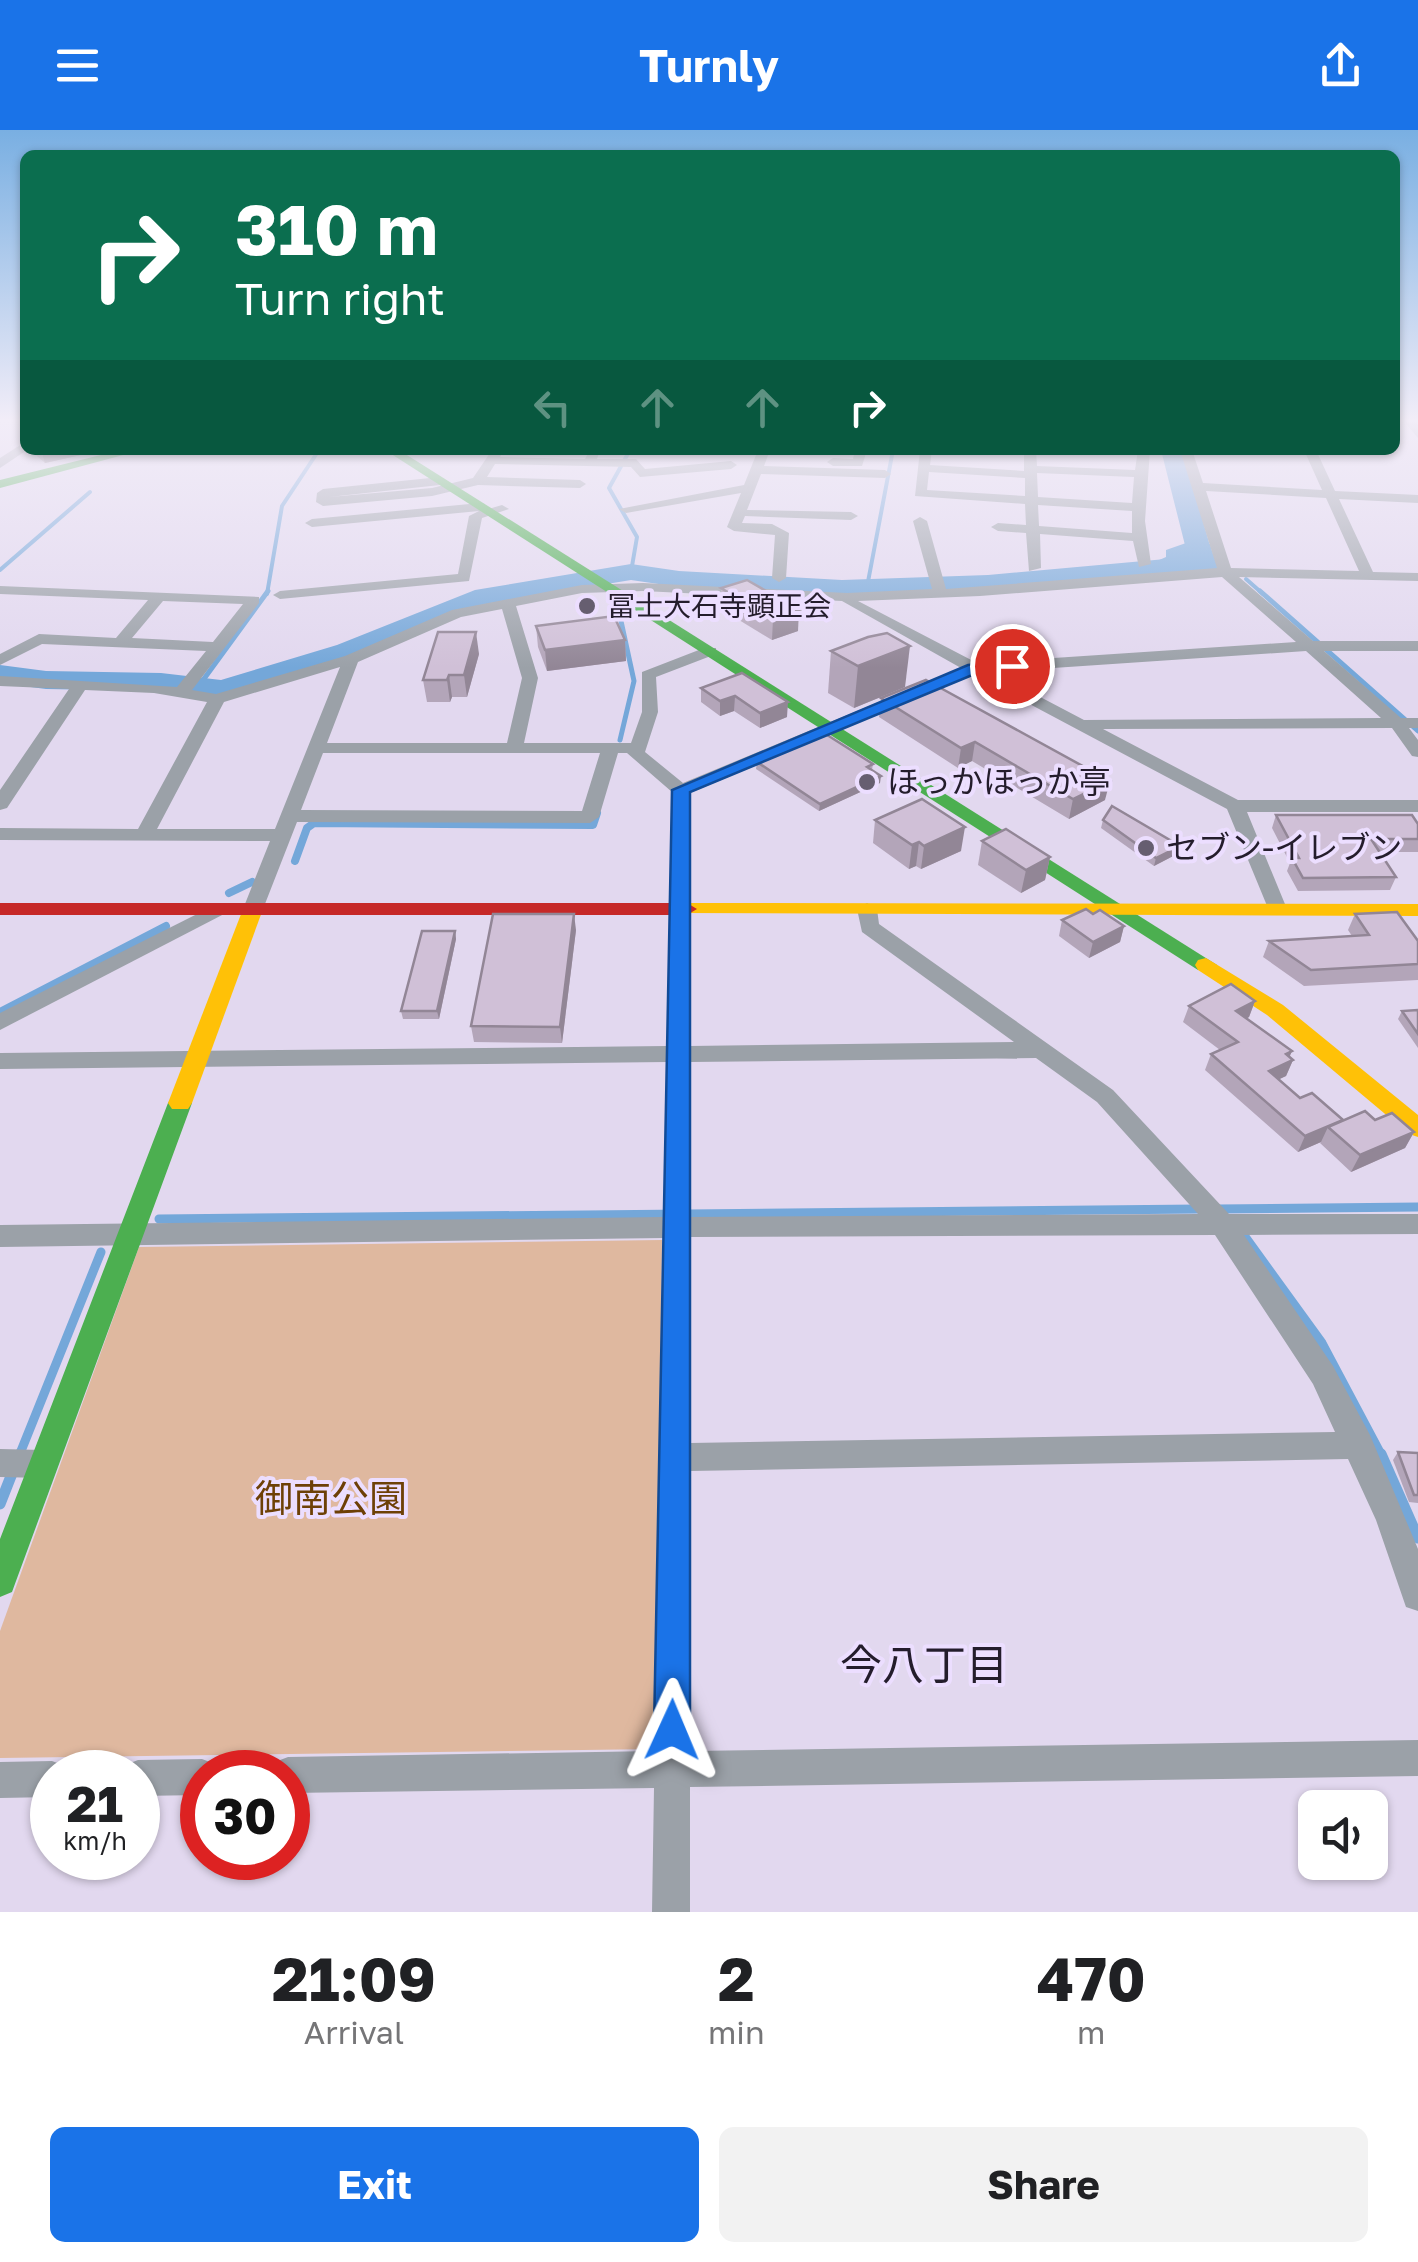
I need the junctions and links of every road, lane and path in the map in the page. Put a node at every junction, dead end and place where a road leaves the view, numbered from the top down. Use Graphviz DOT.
graph roads {
  1 [pos="481,502"];
  2 [pos="707,502"];
  3 [pos="743,502"];
  4 [pos="778,502"];
  5 [pos="1032,502"];
  6 [pos="1064,502"];
  7 [pos="1138,502"];
  8 [pos="1203,502"];
  9 [pos="1332,502"];
  10 [pos="1137,507"];
  11 [pos="490,509"];
  12 [pos="626,509"];
  13 [pos="853,509"];
  14 [pos="920,520"];
  15 [pos="312,523"];
  16 [pos="998,528"];
  17 [pos="1033,530"];
  18 [pos="1137,537"];
  19 [pos="1144,564"];
  20 [pos="1034,568"];
  21 [pos="1225,572"];
  22 [pos="1368,576"];
  23 [pos="1418,577"];
  24 [pos="779,578"];
  25 [pos="606,579"];
  26 [pos="938,587"];
  27 [pos="0,590"];
  28 [pos="280,595"];
  29 [pos="159,596"];
  30 [pos="847,597"];
  31 [pos="507,602"];
  32 [pos="120,642"];
  33 [pos="219,646"];
  34 [pos="1318,646"];
  35 [pos="1418,646"];
  36 [pos="710,651"];
  37 [pos="0,660"];
  38 [pos="351,660"];
  39 [pos="974,668"];
  40 [pos="8,682"];
  41 [pos="79,686"];
  42 [pos="185,688"];
  43 [pos="217,699"];
  44 [pos="0,705"];
  45 [pos="1409,723"];
  46 [pos="837,724"];
  47 [pos="1084,724"];
  48 [pos="318,748"];
  49 [pos="635,748"];
  50 [pos="514,750"];
  51 [pos="610,750"];
  52 [pos="1418,752"];
  53 [pos="681,790"];
  54 [pos="0,804"];
  55 [pos="1235,806"];
  56 [pos="1418,806"];
  57 [pos="287,826"];
  58 [pos="0,834"];
  59 [pos="144,834"];
  60 [pos="1120,908"];
  61 [pos="0,909"];
  62 [pos="253,909"];
  63 [pos="679,909"];
  64 [pos="867,909"];
  65 [pos="1147,909"];
  66 [pos="1277,909"];
  67 [pos="219,910"];
  68 [pos="1418,910"];
  69 [pos="0,1022"];
  70 [pos="1041,1050"];
  71 [pos="678,1054"];
  72 [pos="199,1059"];
  73 [pos="0,1062"];
  74 [pos="1418,1102"];
  75 [pos="1418,1128"];
  76 [pos="675,1218"];
  77 [pos="1223,1218"];
  78 [pos="1418,1224"];
  79 [pos="133,1234"];
  80 [pos="0,1236"];
  81 [pos="1359,1445"];
  82 [pos="676,1457"];
  83 [pos="18,1463"];
  84 [pos="0,1580"];
  85 [pos="1418,1595"];
  86 [pos="1418,1758"];
  87 [pos="672,1769"];
  88 [pos="310,1775"];
  89 [pos="30,1779"];
  90 [pos="0,1780"];
  91 [pos="672,1912"];
  1 -- 11 [label="street"];
  2 -- 12 [label="street"];
  3 -- 24 [label="street"];
  4 -- 13 [label="street"];
  5 -- 17 [label="street"];
  6 -- 10 [label="street"];
  7 -- 10 [label="street"];
  8 -- 21 [label="street"];
  9 -- 22 [label="street"];
  10 -- 18 [label="street"];
  11 -- 15 [label="street"];
  11 -- 25 [label="street"];
  11 -- 28 [label="street"];
  14 -- 26 [label="street"];
  16 -- 17 [label="street"];
  17 -- 18 [label="street"];
  17 -- 20 [label="street"];
  18 -- 19 [label="street"];
  21 -- 22 [label="street"];
  21 -- 26 [label="street"];
  21 -- 34 [label="street"];
  22 -- 23 [label="street"];
  25 -- 30 [label="street"];
  25 -- 31 [label="street"];
  25 -- 36 [label="street"];
  25 -- 46 [label="street"];
  26 -- 30 [label="street"];
  27 -- 29 [label="street"];
  29 -- 32 [label="street"];
  29 -- 33 [label="street"];
  30 -- 39 [label="street"];
  31 -- 38 [label="street"];
  31 -- 50 [label="street"];
  32 -- 33 [label="street"];
  32 -- 37 [label="street"];
  33 -- 42 [label="street"];
  34 -- 35 [label="street"];
  34 -- 39 [label="street"];
  34 -- 45 [label="street"];
  36 -- 46 [label="street"];
  36 -- 49 [label="street"];
  38 -- 43 [label="street"];
  38 -- 48 [label="street"];
  39 -- 46 [label="street"];
  39 -- 47 [label="street"];
  40 -- 41 [label="street"];
  40 -- 44 [label="street"];
  41 -- 42 [label="street"];
  41 -- 54 [label="street"];
  42 -- 43 [label="street"];
  43 -- 59 [label="street"];
  45 -- 47 [label="street"];
  45 -- 52 [label="street"];
  46 -- 53 [label="street"];
  46 -- 60 [label="street"];
  46 -- 65 [label="street"];
  47 -- 55 [label="street"];
  48 -- 50 [label="street"];
  48 -- 57 [label="street"];
  49 -- 51 [label="street"];
  49 -- 53 [label="street"];
  50 -- 51 [label="street"];
  51 -- 57 [label="street"];
  53 -- 63 [label="street"];
  55 -- 56 [label="street"];
  55 -- 66 [label="street"];
  57 -- 59 [label="street"];
  57 -- 62 [label="street"];
  58 -- 59 [label="street"];
  60 -- 64 [label="street"];
  60 -- 65 [label="street"];
  60 -- 75 [label="street"];
  61 -- 67 [label="street"];
  62 -- 63 [label="street"];
  62 -- 67 [label="street"];
  62 -- 72 [label="street"];
  63 -- 64 [label="street"];
  63 -- 71 [label="street"];
  64 -- 70 [label="street"];
  65 -- 66 [label="street"];
  65 -- 74 [label="street"];
  66 -- 68 [label="street"];
  67 -- 69 [label="street"];
  70 -- 71 [label="street"];
  70 -- 77 [label="street"];
  71 -- 72 [label="street"];
  71 -- 76 [label="street"];
  72 -- 73 [label="street"];
  72 -- 79 [label="street"];
  76 -- 77 [label="street"];
  76 -- 79 [label="street"];
  76 -- 82 [label="street"];
  77 -- 78 [label="street"];
  77 -- 81 [label="street"];
  79 -- 80 [label="street"];
  79 -- 83 [label="street"];
  81 -- 82 [label="street"];
  81 -- 85 [label="street"];
  82 -- 87 [label="street"];
  83 -- 84 [label="street"];
  86 -- 87 [label="street"];
  87 -- 88 [label="street"];
  87 -- 91 [label="street"];
  89 -- 90 [label="street"];
}
